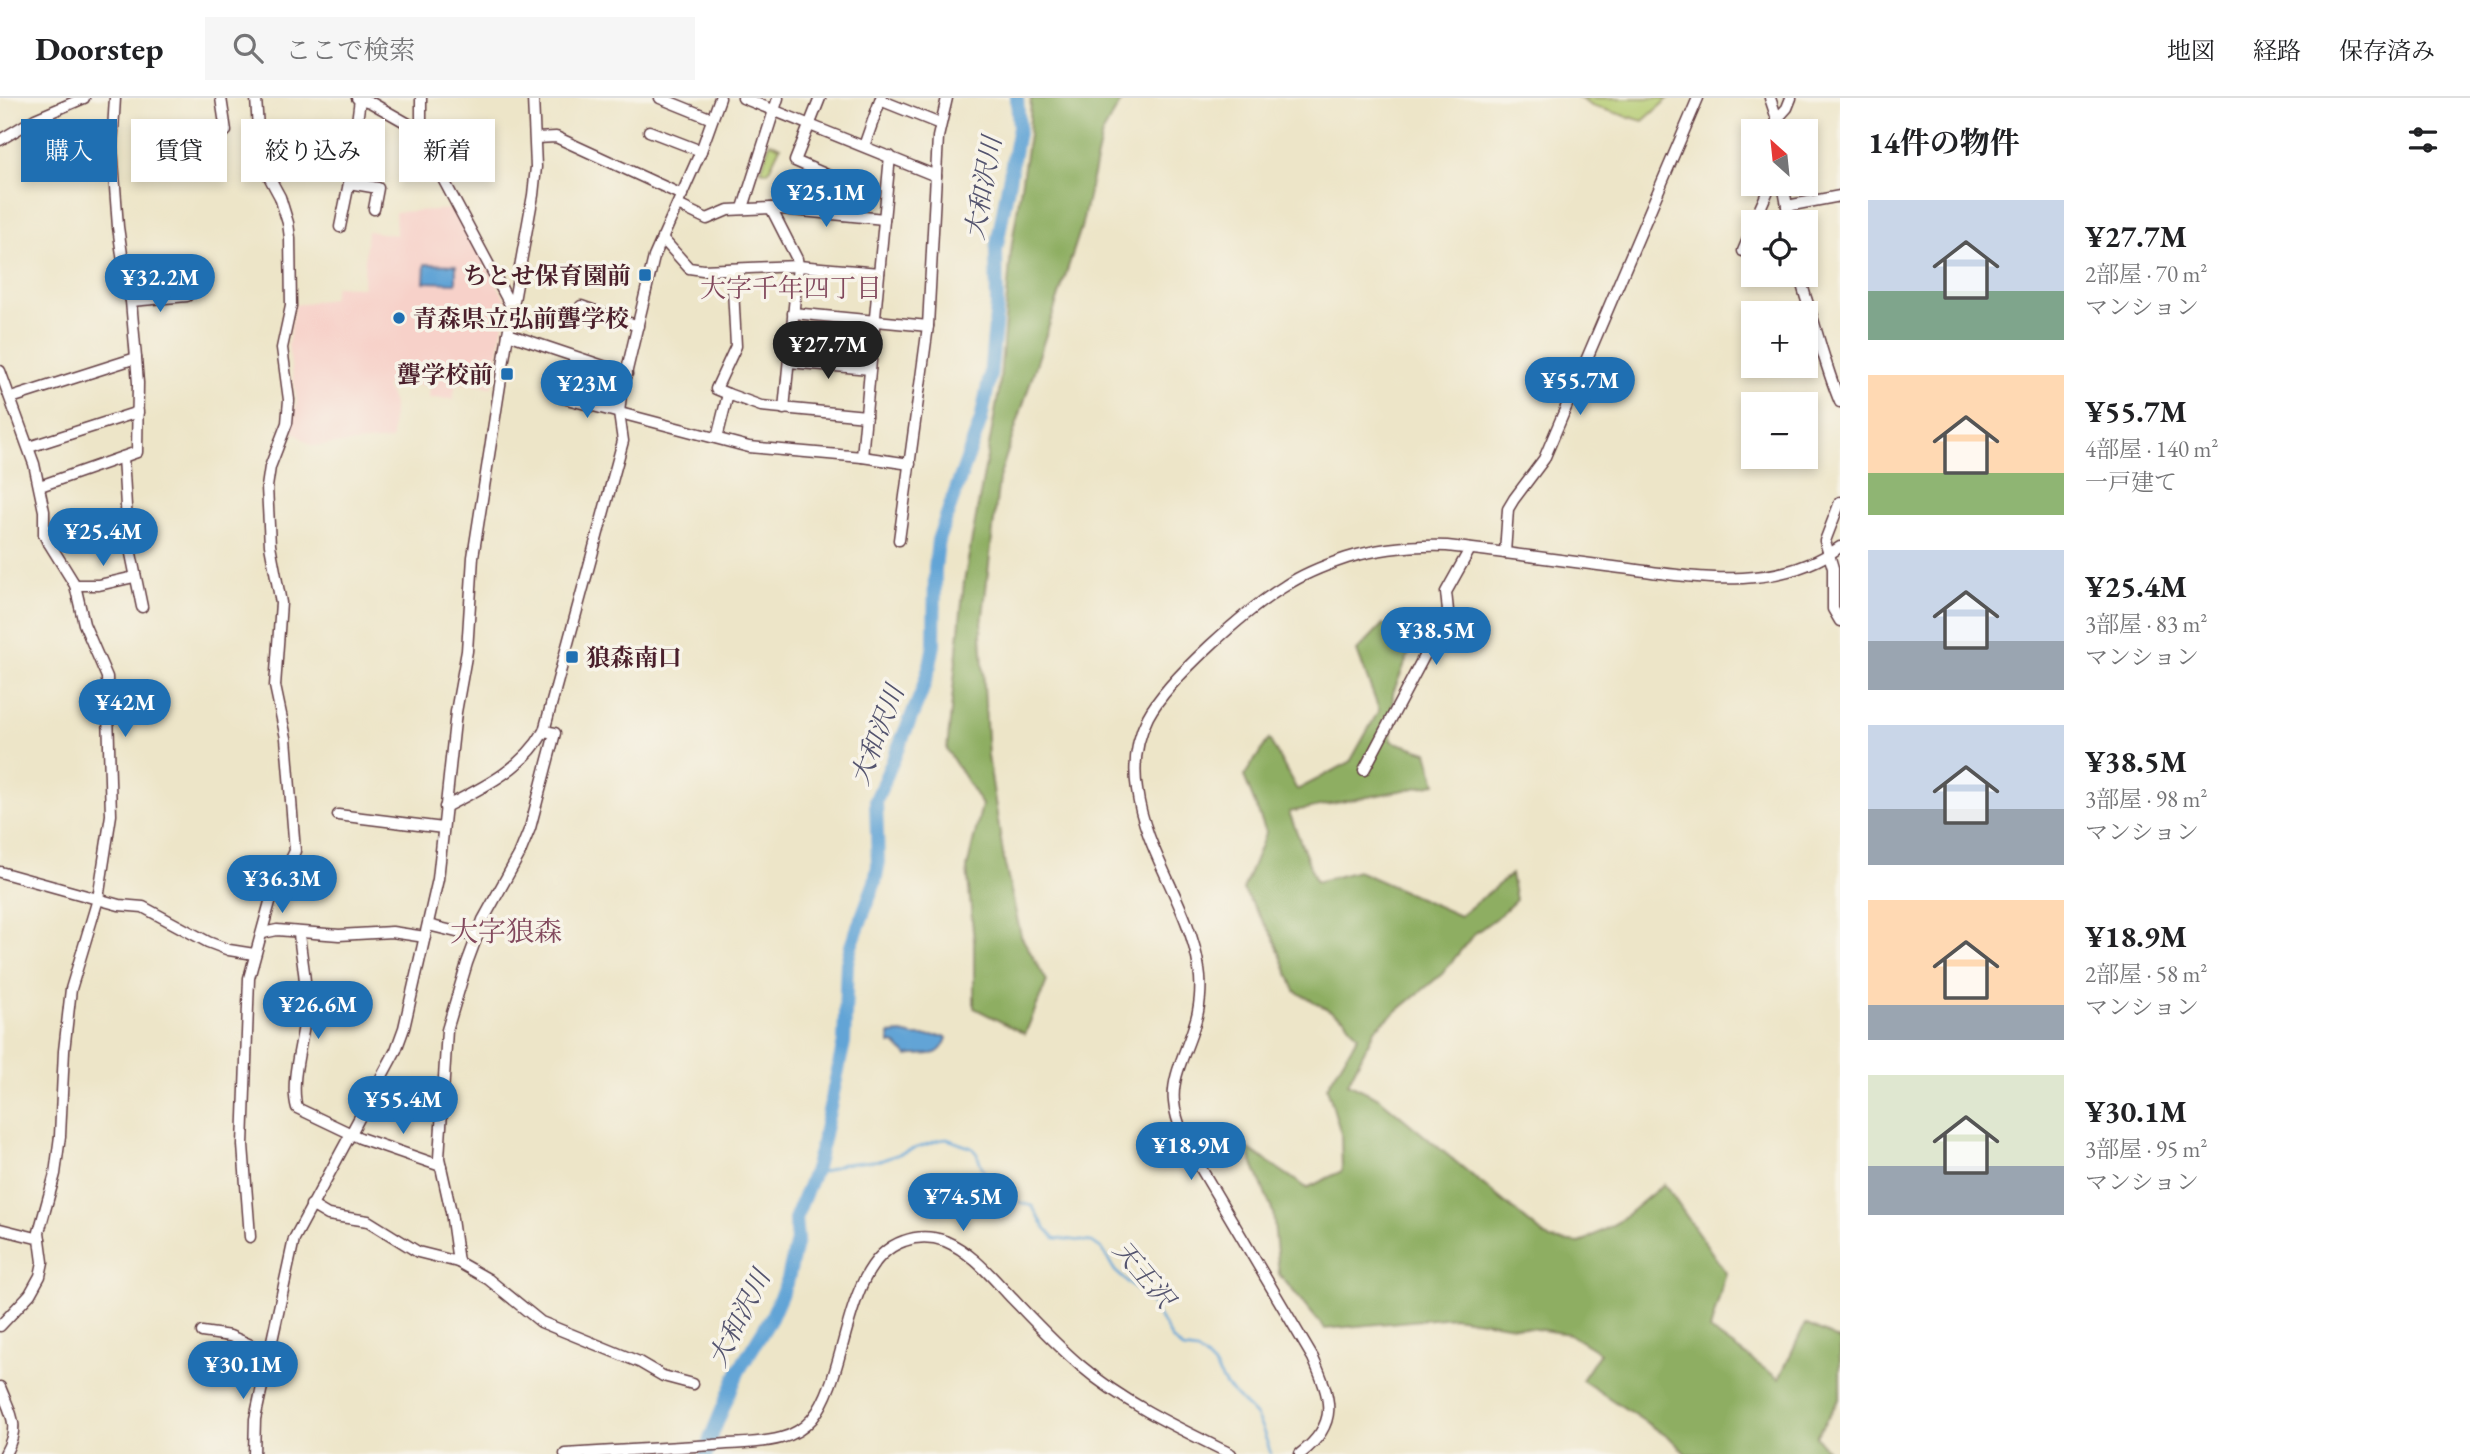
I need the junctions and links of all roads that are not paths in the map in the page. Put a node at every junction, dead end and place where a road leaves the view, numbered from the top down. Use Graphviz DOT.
graph roads {
  1 [pos="84,98"];
  2 [pos="115,98"];
  3 [pos="221,98"];
  4 [pos="256,98"];
  5 [pos="421,98"];
  6 [pos="533,98"];
  7 [pos="660,98"];
  8 [pos="720,98"];
  9 [pos="743,98"];
  10 [pos="778,98"];
  11 [pos="820,98"];
  12 [pos="947,98"];
  13 [pos="1698,98"];
  14 [pos="1770,98"];
  15 [pos="1791,98"];
  16 [pos="359,99"];
  17 [pos="881,99"];
  18 [pos="773,110"];
  19 [pos="224,119"];
  20 [pos="400,119"];
  21 [pos="421,119"];
  22 [pos="712,119"];
  23 [pos="1777,119"];
  24 [pos="940,124"];
  25 [pos="810,125"];
  26 [pos="649,131"];
  27 [pos="536,138"];
  28 [pos="0,140"];
  29 [pos="864,146"];
  30 [pos="701,151"];
  31 [pos="890,156"];
  32 [pos="936,176"];
  33 [pos="443,182"];
  34 [pos="349,183"];
  35 [pos="1785,196"];
  36 [pos="1840,196"];
  37 [pos="680,200"];
  38 [pos="1787,206"];
  39 [pos="743,208"];
  40 [pos="771,208"];
  41 [pos="374,209"];
  42 [pos="1788,210"];
  43 [pos="844,215"];
  44 [pos="884,219"];
  45 [pos="340,227"];
  46 [pos="662,238"];
  47 [pos="798,266"];
  48 [pos="732,268"];
  49 [pos="879,273"];
  50 [pos="1802,287"];
  51 [pos="187,296"];
  52 [pos="131,301"];
  53 [pos="581,306"];
  54 [pos="513,310"];
  55 [pos="793,313"];
  56 [pos="875,321"];
  57 [pos="638,326"];
  58 [pos="928,326"];
  59 [pos="508,334"];
  60 [pos="136,358"];
  61 [pos="789,362"];
  62 [pos="870,369"];
  63 [pos="0,371"];
  64 [pos="627,374"];
  65 [pos="728,394"];
  66 [pos="11,398"];
  67 [pos="563,398"];
  68 [pos="1840,402"];
  69 [pos="784,409"];
  70 [pos="138,412"];
  71 [pos="619,413"];
  72 [pos="866,416"];
  73 [pos="717,438"];
  74 [pos="29,447"];
  75 [pos="123,457"];
  76 [pos="862,457"];
  77 [pos="910,464"];
  78 [pos="40,486"];
  79 [pos="1840,502"];
  80 [pos="128,516"];
  81 [pos="899,540"];
  82 [pos="47,541"];
  83 [pos="1840,547"];
  84 [pos="1470,549"];
  85 [pos="1505,553"];
  86 [pos="1829,555"];
  87 [pos="134,577"];
  88 [pos="75,585"];
  89 [pos="142,607"];
  90 [pos="1840,621"];
  91 [pos="544,731"];
  92 [pos="1364,770"];
  93 [pos="445,807"];
  94 [pos="338,815"];
  95 [pos="443,828"];
  96 [pos="0,872"];
  97 [pos="98,899"];
  98 [pos="428,925"];
  99 [pos="263,933"];
  100 [pos="299,933"];
  101 [pos="425,937"];
  102 [pos="477,937"];
  103 [pos="254,954"];
  104 [pos="352,1132"];
  105 [pos="441,1166"];
  106 [pos="311,1205"];
  107 [pos="0,1229"];
  108 [pos="250,1237"];
  109 [pos="40,1239"];
  110 [pos="458,1262"];
  111 [pos="0,1326"];
  112 [pos="202,1332"];
  113 [pos="269,1353"];
  114 [pos="693,1384"];
  115 [pos="0,1387"];
  116 [pos="5,1454"];
  117 [pos="254,1454"];
  118 [pos="565,1454"];
  119 [pos="1231,1454"];
  120 [pos="1300,1454"];
  1 -- 28 [label="street"];
  2 -- 52 [label="street"];
  3 -- 19 [label="street"];
  4 -- 99 [label="street"];
  5 -- 21 [label="street"];
  6 -- 27 [label="street"];
  7 -- 22 [label="street"];
  8 -- 22 [label="street"];
  9 -- 18 [label="street"];
  10 -- 18 [label="street"];
  11 -- 25 [label="street"];
  12 -- 24 [label="street"];
  13 -- 85 [label="street"];
  14 -- 23 [label="street"];
  15 -- 23 [label="street"];
  16 -- 20 [label="street"];
  16 -- 34 [label="street"];
  17 -- 24 [label="street"];
  17 -- 29 [label="street"];
  18 -- 25 [label="street"];
  18 -- 39 [label="street"];
  22 -- 30 [label="street"];
  24 -- 32 [label="street"];
  25 -- 29 [label="street"];
  25 -- 43 [label="street"];
  26 -- 30 [label="street"];
  27 -- 37 [label="street"];
  27 -- 54 [label="street"];
  29 -- 31 [label="street"];
  30 -- 37 [label="street"];
  31 -- 32 [label="street"];
  31 -- 44 [label="street"];
  32 -- 58 [label="street"];
  33 -- 54 [label="street"];
  34 -- 41 [label="street"];
  34 -- 45 [label="street"];
  35 -- 38 [label="street"];
  36 -- 38 [label="street"];
  37 -- 39 [label="street"];
  37 -- 46 [label="street"];
  38 -- 42 [label="street"];
  39 -- 40 [label="street"];
  40 -- 43 [label="street"];
  40 -- 47 [label="street"];
  43 -- 44 [label="street"];
  44 -- 49 [label="street"];
  46 -- 48 [label="street"];
  46 -- 57 [label="street"];
  47 -- 48 [label="street"];
  47 -- 49 [label="street"];
  47 -- 55 [label="street"];
  48 -- 65 [label="street"];
  49 -- 56 [label="street"];
  50 -- 68 [label="street"];
  51 -- 52 [label="street"];
  52 -- 60 [label="street"];
  53 -- 57 [label="street"];
  54 -- 59 [label="street"];
  55 -- 56 [label="street"];
  55 -- 61 [label="street"];
  56 -- 58 [label="street"];
  56 -- 62 [label="street"];
  57 -- 64 [label="street"];
  58 -- 77 [label="street"];
  59 -- 64 [label="street"];
  59 -- 93 [label="street"];
  60 -- 66 [label="street"];
  60 -- 70 [label="street"];
  61 -- 62 [label="street"];
  61 -- 69 [label="street"];
  62 -- 72 [label="street"];
  63 -- 66 [label="street"];
  64 -- 71 [label="street"];
  65 -- 69 [label="street"];
  65 -- 73 [label="street"];
  66 -- 74 [label="street"];
  67 -- 71 [label="street"];
  69 -- 72 [label="street"];
  70 -- 74 [label="street"];
  70 -- 75 [label="street"];
  71 -- 73 [label="street"];
  71 -- 91 [label="street"];
  72 -- 76 [label="street"];
  73 -- 76 [label="street"];
  74 -- 78 [label="street"];
  75 -- 78 [label="street"];
  75 -- 80 [label="street"];
  76 -- 77 [label="street"];
  77 -- 81 [label="street"];
  78 -- 82 [label="street"];
  79 -- 86 [label="street"];
  80 -- 82 [label="street"];
  80 -- 87 [label="street"];
  82 -- 88 [label="street"];
  83 -- 86 [label="street"];
  84 -- 85 [label="street"];
  84 -- 92 [label="street"];
  84 -- 120 [label="street"];
  85 -- 86 [label="street"];
  86 -- 90 [label="street"];
  87 -- 88 [label="street"];
  87 -- 89 [label="street"];
  88 -- 97 [label="street"];
  91 -- 93 [label="street"];
  91 -- 102 [label="street"];
  93 -- 95 [label="street"];
  94 -- 95 [label="street"];
  95 -- 98 [label="street"];
  96 -- 97 [label="street"];
  97 -- 103 [label="street"];
  97 -- 109 [label="street"];
  98 -- 101 [label="street"];
  98 -- 102 [label="street"];
  99 -- 100 [label="street"];
  99 -- 103 [label="street"];
  100 -- 101 [label="street"];
  100 -- 104 [label="street"];
  101 -- 104 [label="street"];
  102 -- 105 [label="street"];
  103 -- 108 [label="street"];
  104 -- 105 [label="street"];
  104 -- 106 [label="street"];
  105 -- 110 [label="street"];
  106 -- 110 [label="street"];
  106 -- 113 [label="street"];
  107 -- 109 [label="street"];
  109 -- 111 [label="street"];
  110 -- 114 [label="street"];
  112 -- 113 [label="street"];
  113 -- 117 [label="street"];
  115 -- 116 [label="street"];
  118 -- 119 [label="street"];
}
